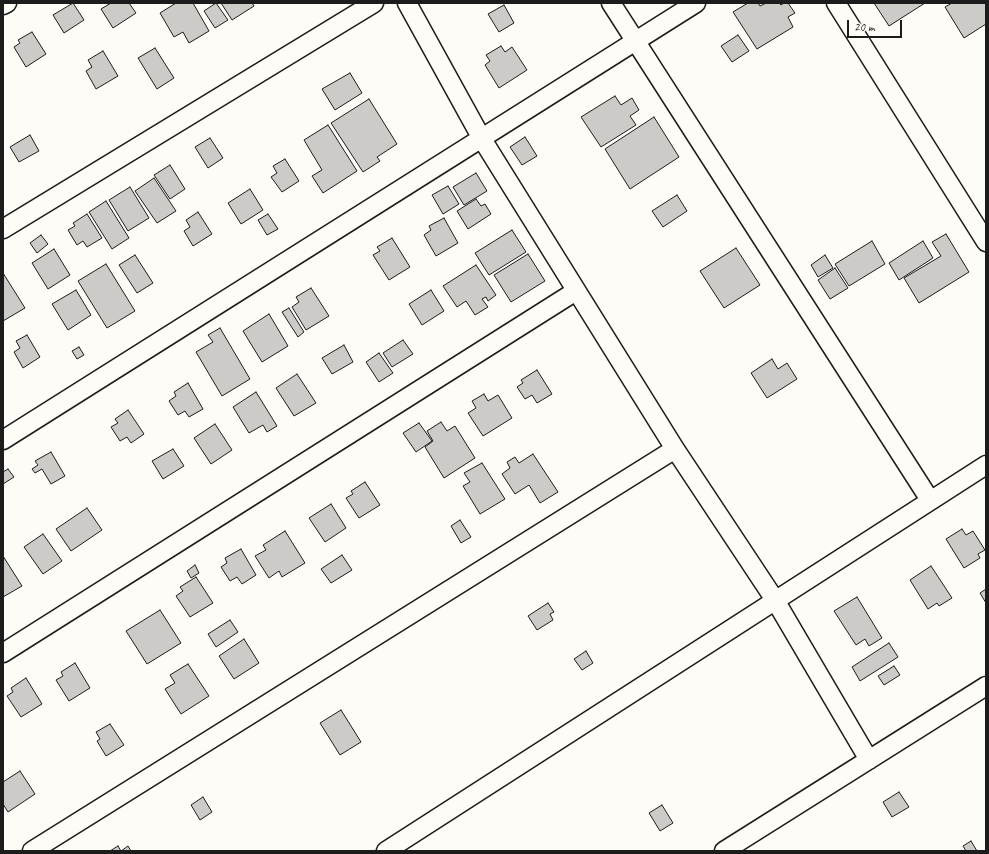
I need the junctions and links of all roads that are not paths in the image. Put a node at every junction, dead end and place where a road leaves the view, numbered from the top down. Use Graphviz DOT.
graph roads {
  1 [pos="7,3"];
  2 [pos="374,3"];
  3 [pos="406,3"];
  4 [pos="611,3"];
  5 [pos="696,3"];
  6 [pos="836,3"];
  7 [pos="3,5"];
  8 [pos="635,41"];
  9 [pos="482,139"];
  10 [pos="3,229"];
  11 [pos="986,242"];
  12 [pos="576,291"];
  13 [pos="3,440"];
  14 [pos="675,449"];
  15 [pos="986,465"];
  16 [pos="930,500"];
  17 [pos="776,600"];
  18 [pos="3,653"];
  19 [pos="986,686"];
  20 [pos="869,760"];
  21 [pos="32,851"];
  22 [pos="386,851"];
  23 [pos="724,851"];
  1 -- 7 [label="street"];
  2 -- 10 [label="street"];
  3 -- 9 [label="street"];
  4 -- 8 [label="street"];
  5 -- 8 [label="street"];
  6 -- 11 [label="street"];
  8 -- 9 [label="street"];
  8 -- 16 [label="street"];
  9 -- 12 [label="street"];
  9 -- 13 [label="street"];
  12 -- 14 [label="street"];
  12 -- 18 [label="street"];
  14 -- 17 [label="street"];
  14 -- 21 [label="street"];
  15 -- 16 [label="street"];
  16 -- 17 [label="street"];
  17 -- 20 [label="street"];
  17 -- 22 [label="street"];
  19 -- 20 [label="street"];
  20 -- 23 [label="street"];
}
